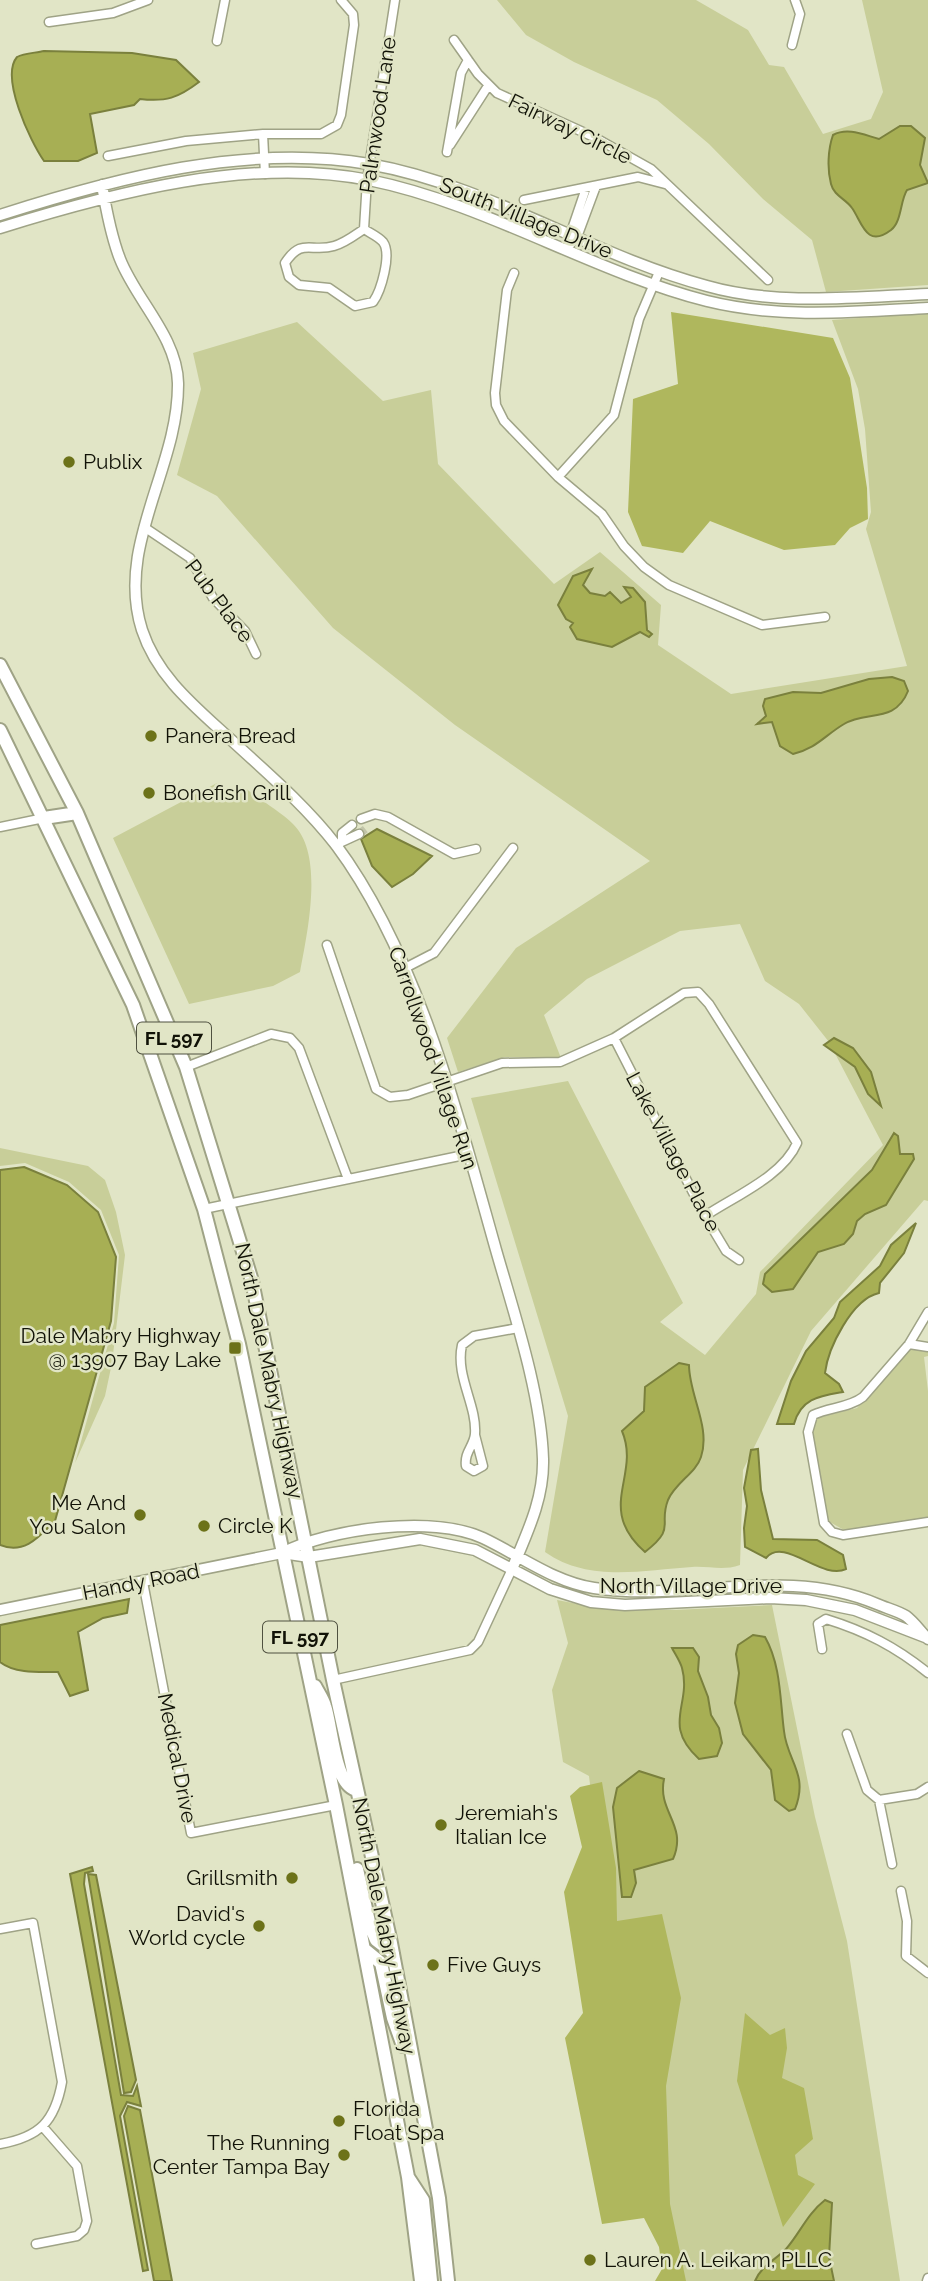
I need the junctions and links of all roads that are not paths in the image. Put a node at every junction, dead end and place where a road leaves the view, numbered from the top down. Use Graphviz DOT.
graph roads {
  1 [pos="148,0"];
  2 [pos="225,0"];
  3 [pos="341,0"];
  4 [pos="395,0"];
  5 [pos="795,0"];
  6 [pos="49,22"];
  7 [pos="454,40"];
  8 [pos="217,41"];
  9 [pos="792,45"];
  10 [pos="468,60"];
  11 [pos="488,86"];
  12 [pos="263,134"];
  13 [pos="108,156"];
  14 [pos="264,159"];
  15 [pos="370,164"];
  16 [pos="641,164"];
  17 [pos="265,174"];
  18 [pos="638,177"];
  19 [pos="367,180"];
  20 [pos="102,185"];
  21 [pos="668,185"];
  22 [pos="596,186"];
  23 [pos="586,188"];
  24 [pos="104,198"];
  25 [pos="524,200"];
  26 [pos="0,215"];
  27 [pos="0,229"];
  28 [pos="364,229"];
  29 [pos="573,236"];
  30 [pos="566,249"];
  31 [pos="659,272"];
  32 [pos="514,274"];
  33 [pos="768,280"];
  34 [pos="653,285"];
  35 [pos="928,294"];
  36 [pos="928,309"];
  37 [pos="558,477"];
  38 [pos="144,527"];
  39 [pos="825,617"];
  40 [pos="256,654"];
  41 [pos="0,665"];
  42 [pos="0,730"];
  43 [pos="74,807"];
  44 [pos="44,818"];
  45 [pos="366,821"];
  46 [pos="352,825"];
  47 [pos="0,827"];
  48 [pos="359,834"];
  49 [pos="339,843"];
  50 [pos="513,848"];
  51 [pos="477,849"];
  52 [pos="327,945"];
  53 [pos="405,968"];
  54 [pos="614,1038"];
  55 [pos="186,1067"];
  56 [pos="446,1083"];
  57 [pos="469,1154"];
  58 [pos="348,1179"];
  59 [pos="230,1203"];
  60 [pos="204,1209"];
  61 [pos="705,1216"];
  62 [pos="739,1260"];
  63 [pos="928,1312"];
  64 [pos="518,1328"];
  65 [pos="909,1344"];
  66 [pos="928,1347"];
  67 [pos="475,1435"];
  68 [pos="928,1522"];
  69 [pos="412,1526"];
  70 [pos="411,1540"];
  71 [pos="306,1541"];
  72 [pos="282,1553"];
  73 [pos="517,1556"];
  74 [pos="309,1557"];
  75 [pos="512,1569"];
  76 [pos="143,1582"];
  77 [pos="0,1610"];
  78 [pos="927,1636"];
  79 [pos="822,1649"];
  80 [pos="928,1673"];
  81 [pos="309,1677"];
  82 [pos="333,1681"];
  83 [pos="847,1734"];
  84 [pos="928,1787"];
  85 [pos="357,1790"];
  86 [pos="879,1800"];
  87 [pos="336,1805"];
  88 [pos="892,1864"];
  89 [pos="901,1891"];
  90 [pos="0,1929"];
  91 [pos="364,1949"];
  92 [pos="393,1953"];
  93 [pos="928,1971"];
  94 [pos="414,2076"];
  95 [pos="43,2127"];
  96 [pos="0,2144"];
  97 [pos="408,2177"];
  98 [pos="36,2245"];
  99 [pos="421,2281"];
  100 [pos="431,2281"];
  101 [pos="448,2281"];
  1 -- 6 [label="street"];
  2 -- 8 [label="street"];
  3 -- 12 [label="street"];
  4 -- 15 [label="street, Palmwood Lane"];
  5 -- 9 [label="street"];
  7 -- 10 [label="street, Fairway Circle"];
  10 -- 11 [label="street, Fairway Circle"];
  10 -- 11 [label="street, Fairway Circle"];
  11 -- 16 [label="street, Fairway Circle"];
  12 -- 13 [label="street"];
  12 -- 14 [label="street"];
  14 -- 15 [label="street, South Village Drive"];
  14 -- 17 [label="street"];
  14 -- 20 [label="street, South Village Drive"];
  15 -- 19 [label="street, Palmwood Lane"];
  15 -- 29 [label="street, South Village Drive"];
  16 -- 18 [label="street, Fairway Circle"];
  16 -- 21 [label="street"];
  17 -- 19 [label="street, South Village Drive"];
  17 -- 24 [label="street, South Village Drive"];
  18 -- 21 [label="street"];
  18 -- 22 [label="street"];
  19 -- 28 [label="street, Palmwood Lane"];
  19 -- 30 [label="street, South Village Drive"];
  20 -- 24 [label="street, Carrollwood Village Run"];
  20 -- 26 [label="street, South Village Drive"];
  21 -- 33 [label="street"];
  22 -- 23 [label="street"];
  22 -- 29 [label="street"];
  23 -- 25 [label="street"];
  23 -- 29 [label="street"];
  24 -- 27 [label="street, South Village Drive"];
  24 -- 38 [label="street, Carrollwood Village Run"];
  28 -- 28 [label="street"];
  29 -- 30 [label="street"];
  29 -- 31 [label="street, South Village Drive"];
  30 -- 34 [label="street, South Village Drive"];
  31 -- 34 [label="street"];
  31 -- 35 [label="street, South Village Drive"];
  32 -- 37 [label="street"];
  34 -- 36 [label="street, South Village Drive"];
  34 -- 37 [label="street"];
  37 -- 39 [label="street"];
  38 -- 40 [label="street, Pub Place"];
  38 -- 49 [label="street, Carrollwood Village Run"];
  41 -- 43 [label="main road, North Dale Mabry Highway / FL 597"];
  42 -- 44 [label="main road, North Dale Mabry Highway / FL 597"];
  43 -- 44 [label="main road"];
  43 -- 55 [label="main road, North Dale Mabry Highway / FL 597"];
  44 -- 47 [label="street"];
  44 -- 60 [label="main road, North Dale Mabry Highway / FL 597"];
  45 -- 51 [label="street"];
  46 -- 49 [label="street"];
  48 -- 49 [label="street"];
  49 -- 53 [label="street, Carrollwood Village Run"];
  50 -- 53 [label="street"];
  52 -- 56 [label="street"];
  53 -- 56 [label="street, Carrollwood Village Run"];
  54 -- 56 [label="street"];
  54 -- 61 [label="street, Lake Village Place"];
  54 -- 61 [label="street"];
  55 -- 58 [label="street"];
  55 -- 59 [label="main road, North Dale Mabry Highway / FL 597"];
  56 -- 57 [label="street, Carrollwood Village Run"];
  57 -- 58 [label="street"];
  57 -- 64 [label="street, Carrollwood Village Run"];
  58 -- 59 [label="street"];
  59 -- 60 [label="street"];
  59 -- 71 [label="main road, North Dale Mabry Highway / FL 597"];
  60 -- 72 [label="main road, North Dale Mabry Highway / FL 597"];
  61 -- 62 [label="street, Lake Village Place"];
  63 -- 65 [label="street"];
  64 -- 67 [label="street"];
  64 -- 73 [label="street, Carrollwood Village Run"];
  65 -- 66 [label="street"];
  65 -- 68 [label="street"];
  69 -- 70 [label="street"];
  69 -- 71 [label="street, North Village Drive"];
  69 -- 73 [label="street, North Village Drive"];
  70 -- 74 [label="street, North Village Drive"];
  70 -- 75 [label="street, North Village Drive"];
  71 -- 72 [label="street, North Village Drive"];
  71 -- 74 [label="main road, North Dale Mabry Highway / FL 597"];
  72 -- 74 [label="street, North Village Drive"];
  72 -- 76 [label="street, Handy Road"];
  72 -- 81 [label="main road, North Dale Mabry Highway / FL 597"];
  73 -- 75 [label="street, Carrollwood Village Run"];
  73 -- 78 [label="street, North Village Drive"];
  74 -- 82 [label="main road, North Dale Mabry Highway / FL 597"];
  75 -- 78 [label="street, North Village Drive"];
  75 -- 82 [label="street"];
  76 -- 77 [label="street, Handy Road"];
  76 -- 87 [label="street, Medical Drive"];
  79 -- 80 [label="street"];
  81 -- 85 [label="main road"];
  81 -- 87 [label="main road, North Dale Mabry Highway / FL 597"];
  82 -- 85 [label="main road, North Dale Mabry Highway / FL 597"];
  83 -- 86 [label="street"];
  84 -- 86 [label="street"];
  85 -- 92 [label="main road, North Dale Mabry Highway / FL 597"];
  86 -- 88 [label="street"];
  87 -- 91 [label="main road, North Dale Mabry Highway / FL 597"];
  87 -- 92 [label="main road"];
  89 -- 93 [label="street"];
  90 -- 95 [label="street"];
  91 -- 94 [label="main road"];
  91 -- 97 [label="main road, North Dale Mabry Highway / FL 597"];
  92 -- 94 [label="main road, North Dale Mabry Highway / FL 597"];
  94 -- 101 [label="main road, North Dale Mabry Highway / FL 597"];
  95 -- 96 [label="street"];
  95 -- 98 [label="street"];
  97 -- 99 [label="main road, North Dale Mabry Highway / FL 597"];
  97 -- 100 [label="main road"];
}
